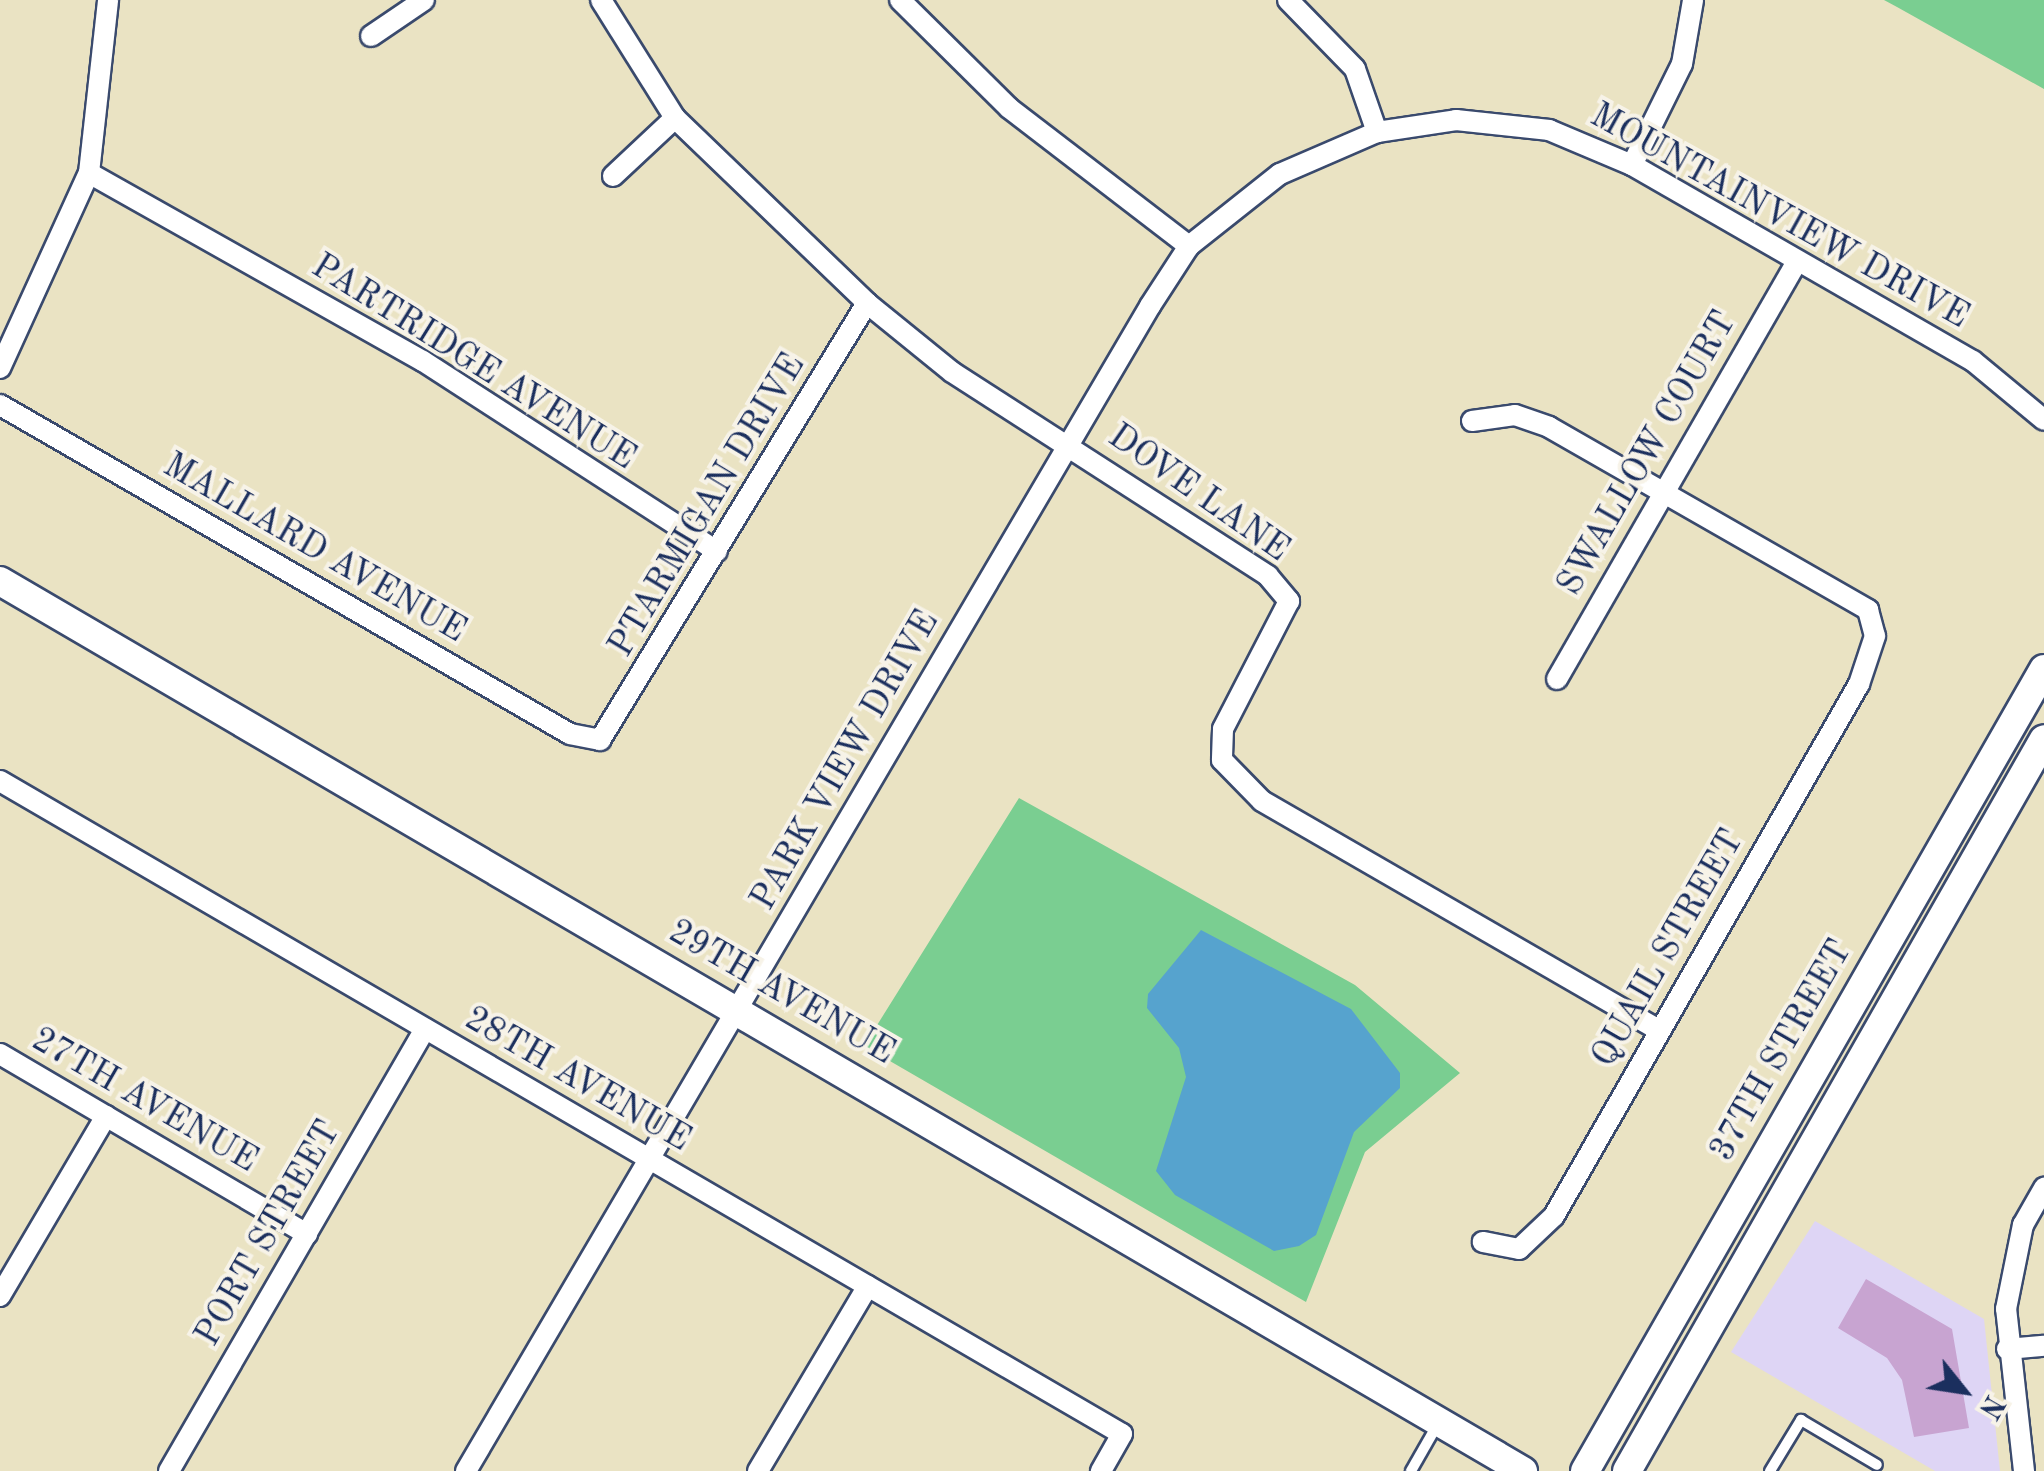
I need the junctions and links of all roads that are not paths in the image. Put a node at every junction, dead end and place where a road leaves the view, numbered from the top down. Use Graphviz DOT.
graph roads {
  1 [pos="108,0"];
  2 [pos="424,0"];
  3 [pos="600,0"];
  4 [pos="900,0"];
  5 [pos="1288,0"];
  6 [pos="1693,0"];
  7 [pos="370,36"];
  8 [pos="674,118"];
  9 [pos="1377,132"];
  10 [pos="1632,165"];
  11 [pos="89,173"];
  12 [pos="613,176"];
  13 [pos="1188,246"];
  14 [pos="1796,262"];
  15 [pos="867,303"];
  16 [pos="0,368"];
  17 [pos="0,404"];
  18 [pos="2044,420"];
  19 [pos="1472,421"];
  20 [pos="1068,444"];
  21 [pos="1664,492"];
  22 [pos="717,552"];
  23 [pos="0,581"];
  24 [pos="2044,669"];
  25 [pos="1556,679"];
  26 [pos="2044,738"];
  27 [pos="600,740"];
  28 [pos="0,781"];
  29 [pos="738,1012"];
  30 [pos="425,1029"];
  31 [pos="1659,1030"];
  32 [pos="0,1054"];
  33 [pos="106,1116"];
  34 [pos="652,1160"];
  35 [pos="2044,1188"];
  36 [pos="306,1234"];
  37 [pos="1483,1242"];
  38 [pos="868,1286"];
  39 [pos="0,1296"];
  40 [pos="2044,1346"];
  41 [pos="2007,1350"];
  42 [pos="1440,1422"];
  43 [pos="1877,1466"];
  44 [pos="168,1471"];
  45 [pos="466,1471"];
  46 [pos="758,1471"];
  47 [pos="1102,1471"];
  48 [pos="1411,1471"];
  49 [pos="1523,1471"];
  50 [pos="1585,1471"];
  51 [pos="1627,1471"];
  52 [pos="1770,1471"];
  53 [pos="2024,1471"];
  1 -- 11 [label="street"];
  2 -- 7 [label="street"];
  3 -- 8 [label="street, DOVE LANE"];
  4 -- 13 [label="street"];
  5 -- 9 [label="street"];
  6 -- 10 [label="street"];
  8 -- 12 [label="street"];
  8 -- 15 [label="street, DOVE LANE"];
  9 -- 10 [label="street, MOUNTAINVIEW DRIVE"];
  9 -- 13 [label="street, MOUNTAINVIEW DRIVE"];
  10 -- 14 [label="street, MOUNTAINVIEW DRIVE"];
  11 -- 16 [label="street"];
  11 -- 22 [label="street, PARTRIDGE AVENUE"];
  13 -- 20 [label="street, MOUNTAINVIEW DRIVE"];
  14 -- 18 [label="street, MOUNTAINVIEW DRIVE"];
  14 -- 21 [label="street, SWALLOW COURT"];
  15 -- 20 [label="street, DOVE LANE"];
  15 -- 22 [label="street, PTARMIGAN DRIVE"];
  17 -- 27 [label="street, MALLARD AVENUE"];
  19 -- 21 [label="street"];
  20 -- 29 [label="street, PARK VIEW DRIVE"];
  20 -- 31 [label="street, DOVE LANE"];
  21 -- 25 [label="street, SWALLOW COURT"];
  21 -- 31 [label="street, QUAIL STREET"];
  22 -- 27 [label="street, PTARMIGAN DRIVE"];
  23 -- 29 [label="street, 29TH AVENUE"];
  24 -- 50 [label="street, 37TH STREET"];
  26 -- 51 [label="street, 37TH STREET"];
  28 -- 30 [label="street, 28TH AVENUE"];
  29 -- 34 [label="street, PARK VIEW DRIVE"];
  29 -- 42 [label="street, 29TH AVENUE"];
  30 -- 34 [label="street, 28TH AVENUE"];
  30 -- 36 [label="street, PORT STREET"];
  31 -- 37 [label="street, QUAIL STREET"];
  32 -- 33 [label="street, 27TH AVENUE"];
  33 -- 36 [label="street, 27TH AVENUE"];
  33 -- 39 [label="street"];
  34 -- 38 [label="street, 28TH AVENUE"];
  34 -- 45 [label="street, PARK VIEW DRIVE"];
  35 -- 41 [label="street"];
  36 -- 44 [label="street, PORT STREET"];
  38 -- 46 [label="street"];
  38 -- 47 [label="street, 28TH AVENUE"];
  40 -- 41 [label="street"];
  41 -- 53 [label="street"];
  42 -- 48 [label="lane"];
  42 -- 49 [label="street, 29TH AVENUE"];
  43 -- 52 [label="lane"];
}
